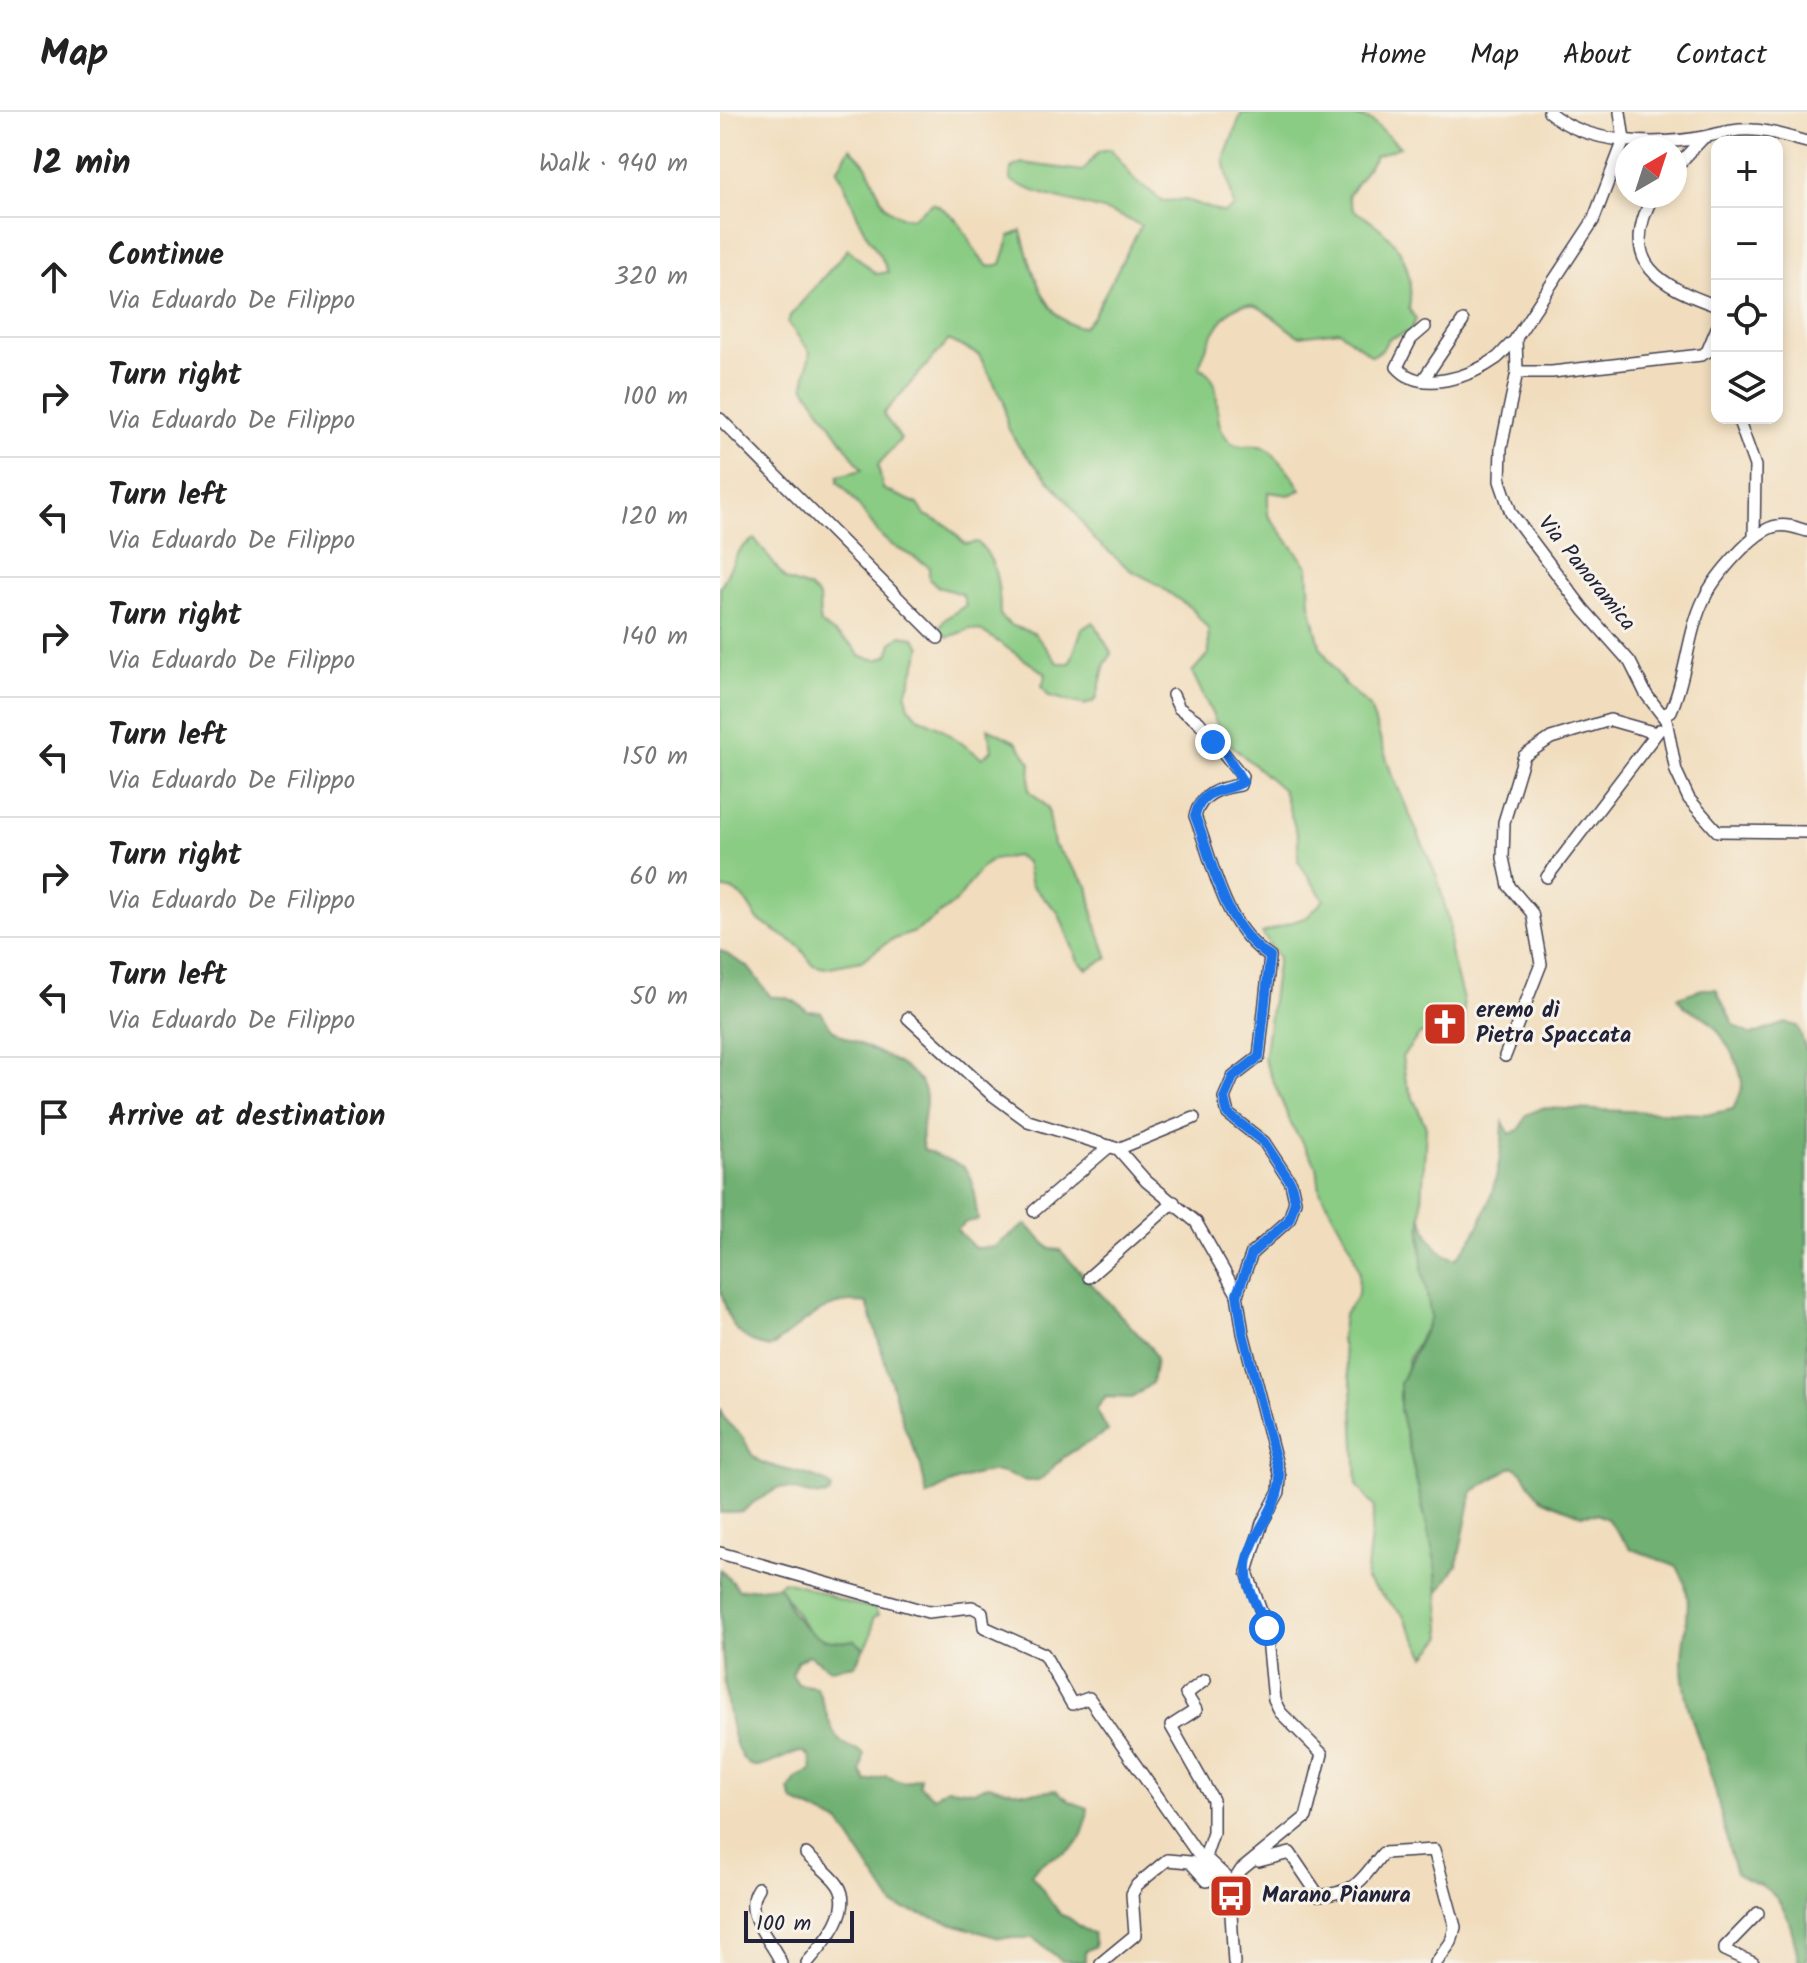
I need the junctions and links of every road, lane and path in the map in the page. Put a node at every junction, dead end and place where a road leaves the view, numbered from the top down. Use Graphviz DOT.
graph roads {
  1 [pos="1549,112"];
  2 [pos="1620,112"];
  3 [pos="1623,136"];
  4 [pos="1704,137"];
  5 [pos="1615,138"];
  6 [pos="1687,138"];
  7 [pos="1807,142"];
  8 [pos="1687,155"];
  9 [pos="1615,164"];
  10 [pos="1648,208"];
  11 [pos="1711,304"];
  12 [pos="1463,321"];
  13 [pos="1425,327"];
  14 [pos="1516,340"];
  15 [pos="1711,342"];
  16 [pos="1517,372"];
  17 [pos="1423,380"];
  18 [pos="720,419"];
  19 [pos="1740,424"];
  20 [pos="1807,531"];
  21 [pos="1754,538"];
  22 [pos="938,638"];
  23 [pos="1173,695"];
  24 [pos="1664,717"];
  25 [pos="1656,733"];
  26 [pos="1807,832"];
  27 [pos="1547,877"];
  28 [pos="908,1018"];
  29 [pos="1505,1056"];
  30 [pos="1194,1118"];
  31 [pos="1114,1148"];
  32 [pos="1174,1202"];
  33 [pos="1034,1211"];
  34 [pos="1089,1277"];
  35 [pos="1237,1294"];
  36 [pos="720,1553"];
  37 [pos="1205,1680"];
  38 [pos="806,1854"];
  39 [pos="1254,1859"];
  40 [pos="1234,1884"];
  41 [pos="758,1888"];
  42 [pos="1222,1894"];
  43 [pos="1758,1913"];
  44 [pos="781,1963"];
  45 [pos="807,1963"];
  46 [pos="1101,1963"];
  47 [pos="1234,1963"];
  48 [pos="1436,1963"];
  49 [pos="1753,1963"];
  1 -- 5 [label="street"];
  2 -- 3 [label="street"];
  4 -- 6 [label="street"];
  4 -- 7 [label="street"];
  4 -- 8 [label="street"];
  9 -- 14 [label="street"];
  10 -- 11 [label="street"];
  12 -- 17 [label="street"];
  13 -- 17 [label="street"];
  14 -- 16 [label="street, Via Panoramica"];
  14 -- 17 [label="street"];
  15 -- 16 [label="street"];
  16 -- 24 [label="street, Via Panoramica"];
  18 -- 22 [label="street"];
  19 -- 21 [label="street"];
  20 -- 21 [label="street"];
  21 -- 24 [label="street"];
  23 -- 35 [label="street"];
  24 -- 25 [label="street"];
  24 -- 26 [label="street"];
  25 -- 27 [label="street"];
  25 -- 29 [label="street"];
  28 -- 31 [label="street"];
  30 -- 31 [label="street"];
  31 -- 32 [label="street"];
  31 -- 33 [label="street"];
  32 -- 34 [label="street"];
  32 -- 35 [label="street"];
  35 -- 39 [label="street"];
  36 -- 42 [label="street"];
  37 -- 40 [label="street"];
  38 -- 45 [label="street"];
  39 -- 40 [label="street"];
  39 -- 48 [label="street"];
  40 -- 42 [label="street"];
  41 -- 44 [label="street"];
  42 -- 46 [label="street"];
  42 -- 47 [label="street"];
  43 -- 49 [label="street"];
}
